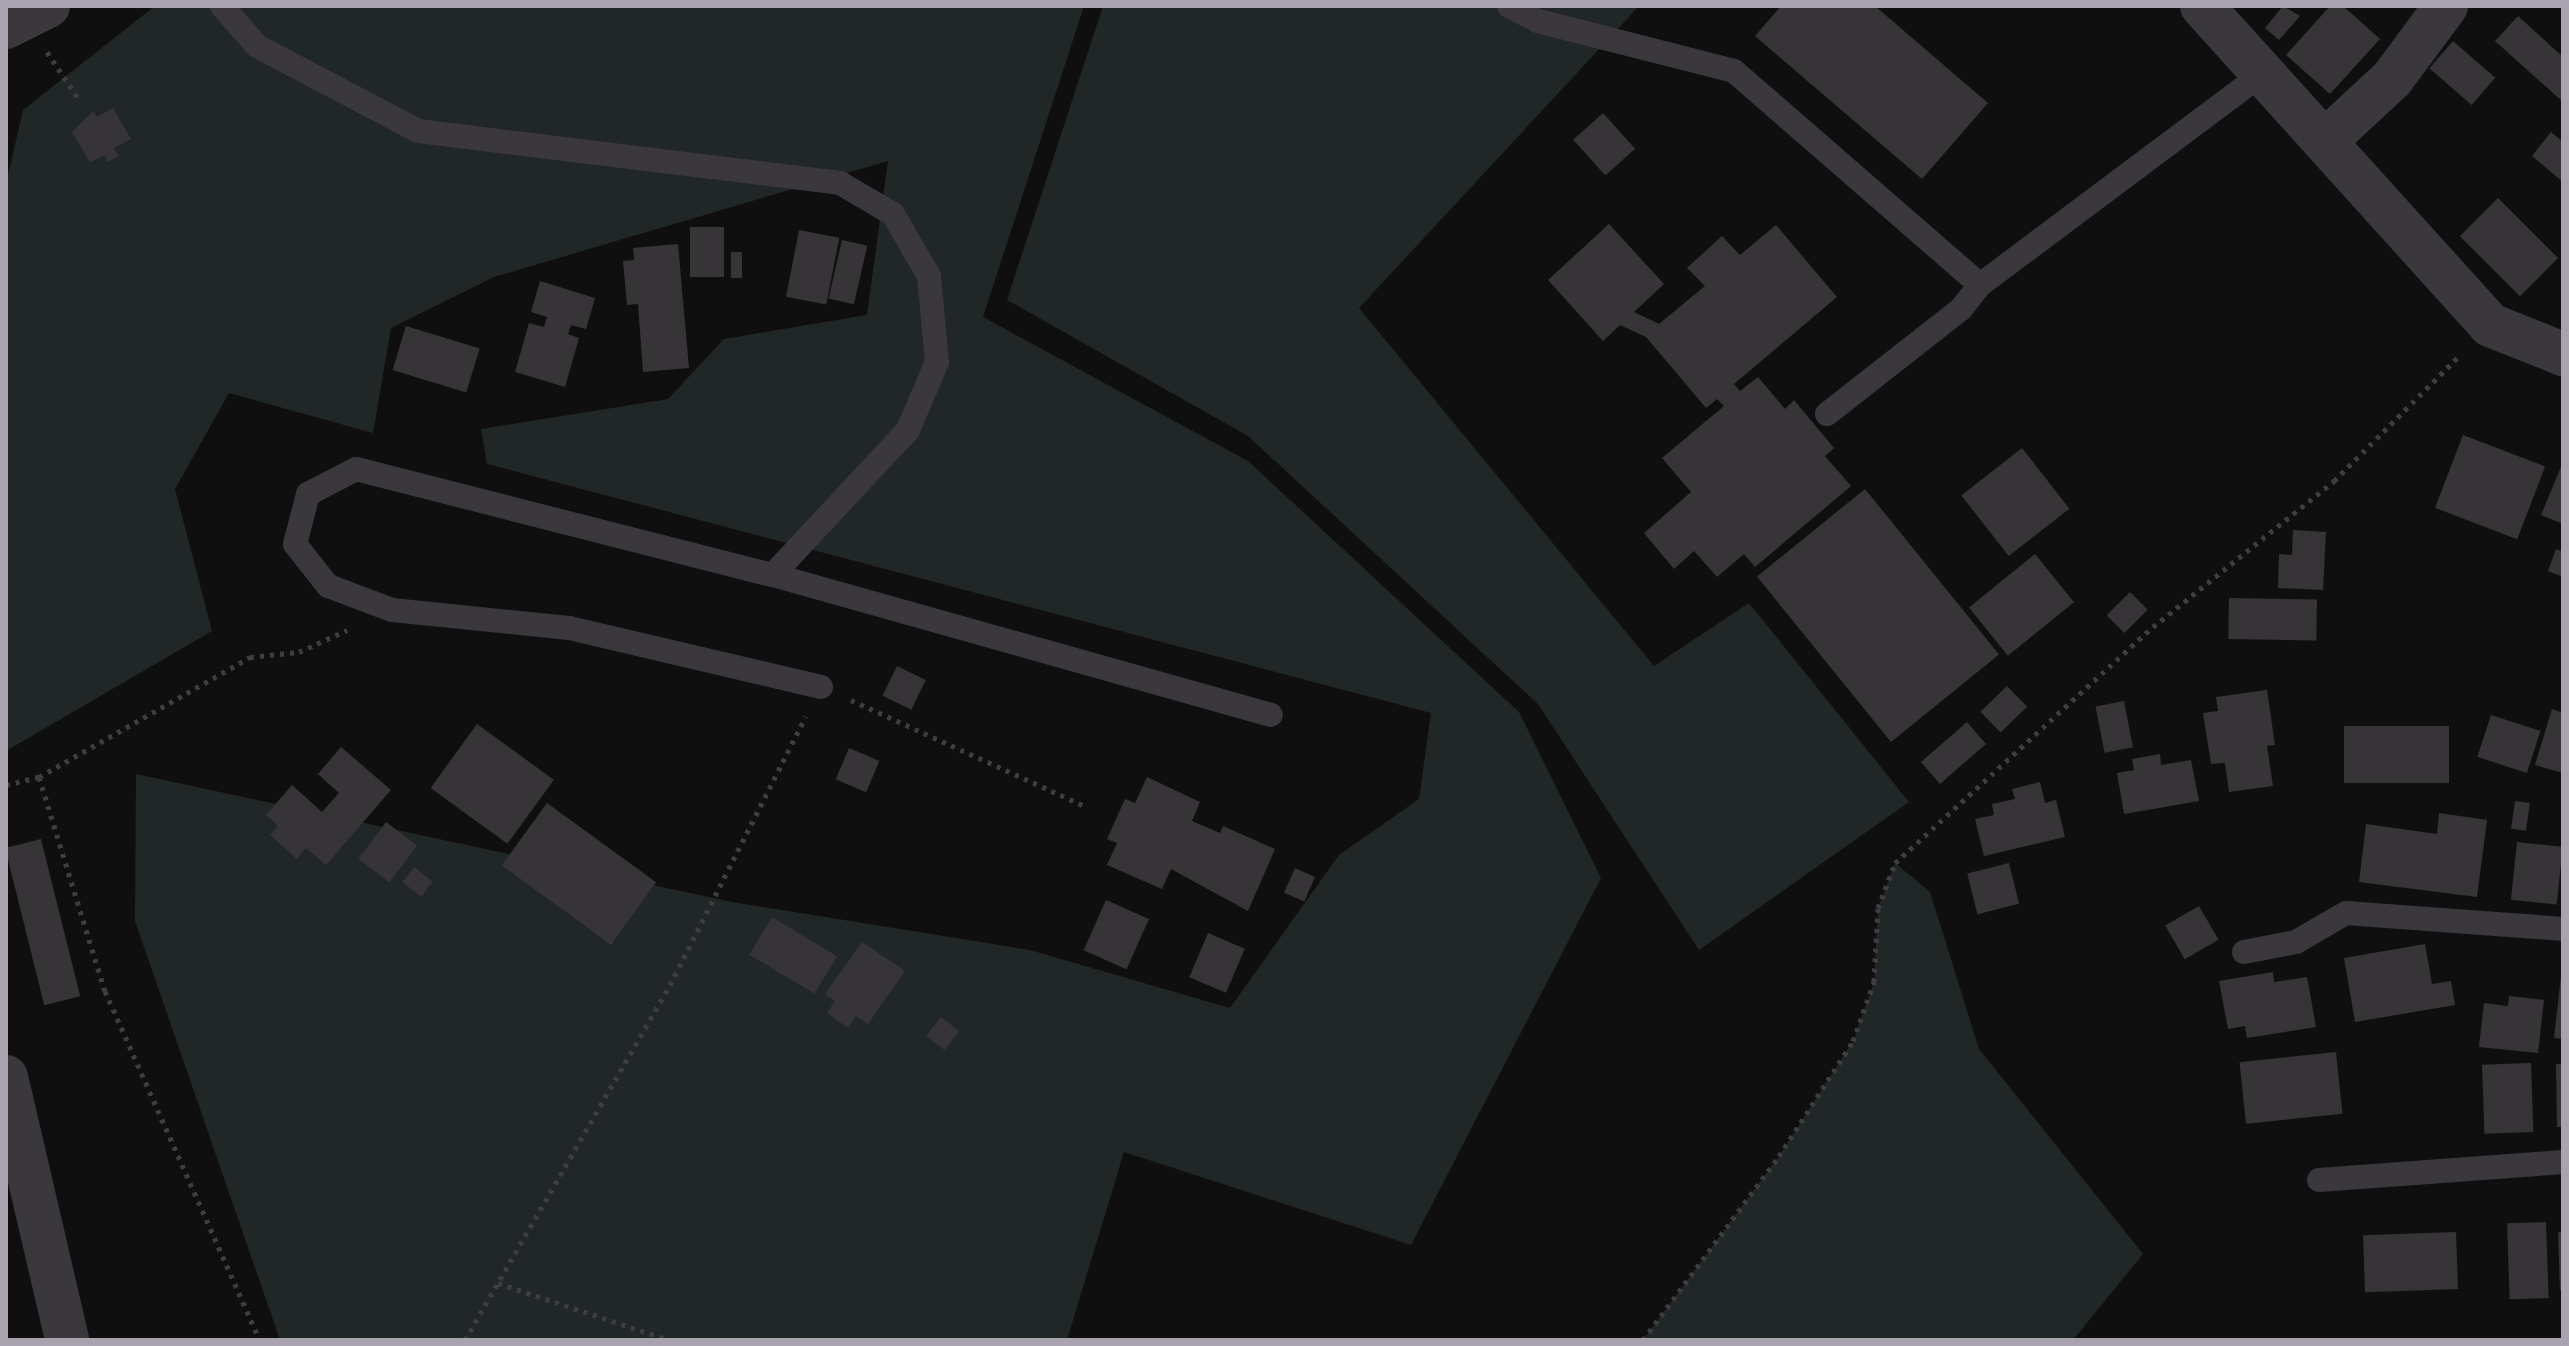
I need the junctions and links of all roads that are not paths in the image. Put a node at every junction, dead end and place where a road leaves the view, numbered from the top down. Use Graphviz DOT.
graph roads {
  1 [pos="222,6"];
  2 [pos="1509,6"];
  3 [pos="2202,6"];
  4 [pos="2446,6"];
  5 [pos="2263,73"];
  6 [pos="2325,141"];
  7 [pos="1980,285"];
  8 [pos="2563,354"];
  9 [pos="1827,414"];
  10 [pos="773,575"];
  11 [pos="821,687"];
  12 [pos="1271,715"];
  13 [pos="2563,929"];
  14 [pos="2244,952"];
  15 [pos="6,1077"];
  16 [pos="2563,1162"];
  17 [pos="2319,1180"];
  18 [pos="67,1340"];
  1 -- 10 [label="lane"];
  2 -- 7 [label="lane"];
  3 -- 5 [label="street"];
  4 -- 6 [label="street"];
  5 -- 6 [label="street"];
  5 -- 7 [label="lane"];
  6 -- 8 [label="street"];
  7 -- 9 [label="lane"];
  10 -- 11 [label="lane"];
  10 -- 12 [label="lane"];
  13 -- 14 [label="lane"];
  15 -- 18 [label="street"];
  16 -- 17 [label="lane"];
}
